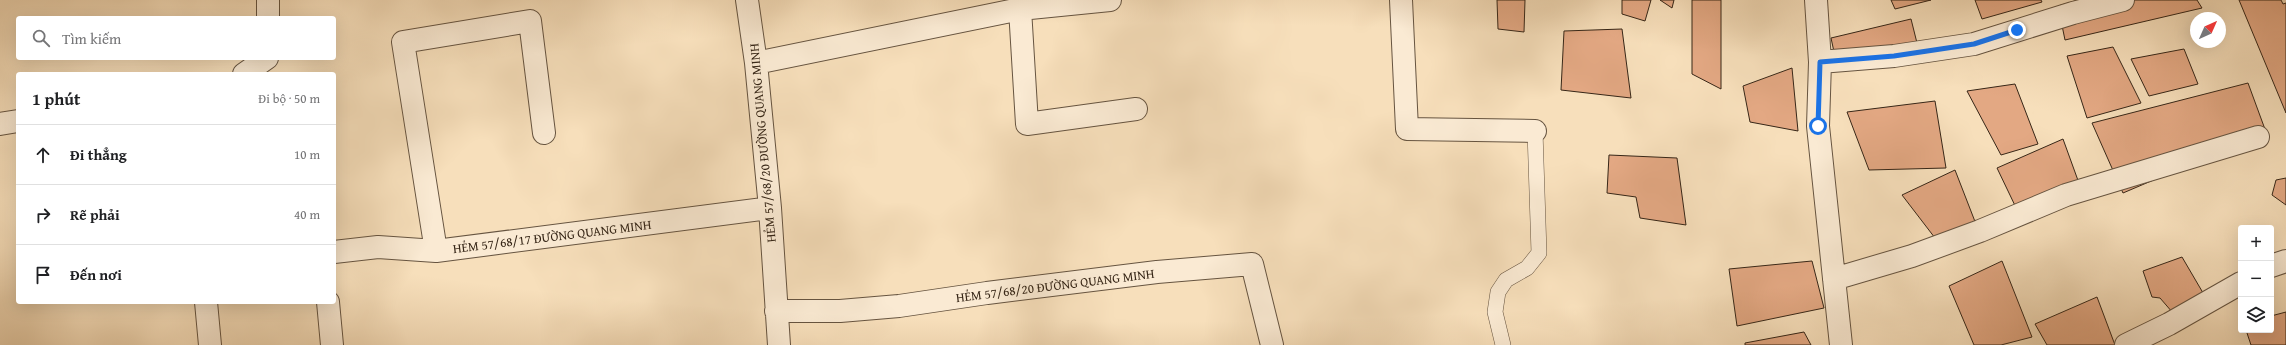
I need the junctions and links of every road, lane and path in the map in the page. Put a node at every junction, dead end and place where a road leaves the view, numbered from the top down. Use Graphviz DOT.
graph roads {
  1 [pos="268,0"];
  2 [pos="747,0"];
  3 [pos="1110,0"];
  4 [pos="1401,0"];
  5 [pos="1816,0"];
  6 [pos="2123,0"];
  7 [pos="1020,9"];
  8 [pos="268,16"];
  9 [pos="264,60"];
  10 [pos="1820,62"];
  11 [pos="756,63"];
  12 [pos="247,72"];
  13 [pos="1136,109"];
  14 [pos="16,121"];
  15 [pos="0,124"];
  16 [pos="544,132"];
  17 [pos="1535,132"];
  18 [pos="2258,137"];
  19 [pos="770,208"];
  20 [pos="436,251"];
  21 [pos="336,252"];
  22 [pos="2286,261"];
  23 [pos="2274,265"];
  24 [pos="1834,279"];
  25 [pos="2238,285"];
  26 [pos="206,304"];
  27 [pos="328,304"];
  28 [pos="776,311"];
  29 [pos="210,345"];
  30 [pos="332,345"];
  31 [pos="779,345"];
  32 [pos="1272,345"];
  33 [pos="1503,345"];
  34 [pos="1841,345"];
  35 [pos="2126,345"];
  1 -- 8 [label="street"];
  2 -- 11 [label="street, HẺM 57/68/20 ĐƯỜNG QUANG MINH"];
  3 -- 7 [label="street"];
  4 -- 17 [label="street"];
  5 -- 10 [label="street"];
  6 -- 10 [label="street"];
  7 -- 11 [label="street"];
  7 -- 13 [label="street"];
  9 -- 12 [label="street"];
  10 -- 24 [label="street"];
  11 -- 19 [label="street, HẺM 57/68/20 ĐƯỜNG QUANG MINH"];
  14 -- 15 [label="street"];
  16 -- 20 [label="street"];
  17 -- 33 [label="lane"];
  18 -- 24 [label="street"];
  19 -- 20 [label="street, HẺM 57/68/17 ĐƯỜNG QUANG MINH"];
  19 -- 28 [label="street, HẺM 57/68/20 ĐƯỜNG QUANG MINH"];
  20 -- 21 [label="street, HẺM 57/68/17 ĐƯỜNG QUANG MINH"];
  22 -- 23 [label="street"];
  24 -- 34 [label="street"];
  25 -- 35 [label="street"];
  26 -- 29 [label="street"];
  27 -- 30 [label="street"];
  28 -- 31 [label="street, HẺM 57/68/20 ĐƯỜNG QUANG MINH"];
  28 -- 32 [label="street, HẺM 57/68/20 ĐƯỜNG QUANG MINH"];
}
